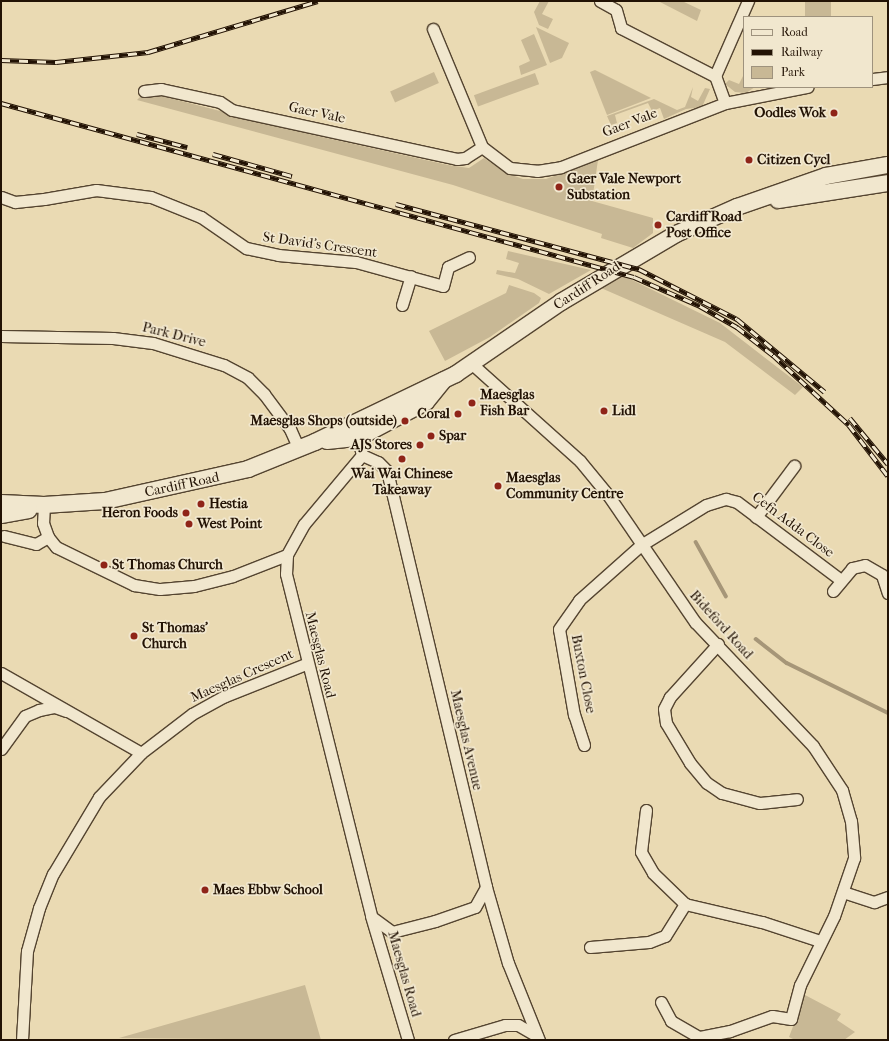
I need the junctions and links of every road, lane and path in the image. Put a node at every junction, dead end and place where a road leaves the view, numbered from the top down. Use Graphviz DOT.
graph roads {
  1 [pos="600,1"];
  2 [pos="748,1"];
  3 [pos="433,29"];
  4 [pos="715,76"];
  5 [pos="888,77"];
  6 [pos="873,79"];
  7 [pos="802,88"];
  8 [pos="144,91"];
  9 [pos="725,103"];
  10 [pos="482,147"];
  11 [pos="888,165"];
  12 [pos="888,183"];
  13 [pos="1,197"];
  14 [pos="737,207"];
  15 [pos="469,256"];
  16 [pos="411,276"];
  17 [pos="402,305"];
  18 [pos="1,336"];
  19 [pos="472,364"];
  20 [pos="356,431"];
  21 [pos="299,449"];
  22 [pos="362,455"];
  23 [pos="794,466"];
  24 [pos="1,503"];
  25 [pos="44,505"];
  26 [pos="1,515"];
  27 [pos="756,517"];
  28 [pos="4,536"];
  29 [pos="48,537"];
  30 [pos="641,545"];
  31 [pos="287,555"];
  32 [pos="841,580"];
  33 [pos="833,591"];
  34 [pos="888,593"];
  35 [pos="718,644"];
  36 [pos="306,664"];
  37 [pos="1,673"];
  38 [pos="68,712"];
  39 [pos="584,745"];
  40 [pos="1,749"];
  41 [pos="141,753"];
  42 [pos="797,799"];
  43 [pos="646,810"];
  44 [pos="486,887"];
  45 [pos="843,892"];
  46 [pos="888,897"];
  47 [pos="685,904"];
  48 [pos="371,916"];
  49 [pos="820,941"];
  50 [pos="590,947"];
  51 [pos="661,1002"];
  52 [pos="538,1038"];
  53 [pos="699,1038"];
  54 [pos="22,1040"];
  55 [pos="408,1040"];
  56 [pos="454,1040"];
  1 -- 4 [label="street"];
  2 -- 4 [label="street"];
  3 -- 10 [label="street, Gaer Vale"];
  4 -- 9 [label="street"];
  5 -- 6 [label="street"];
  7 -- 9 [label="street, Gaer Vale"];
  8 -- 10 [label="street, Gaer Vale"];
  9 -- 10 [label="street, Gaer Vale"];
  11 -- 14 [label="main road, Cardiff Road"];
  12 -- 14 [label="main road, Cardiff Road"];
  13 -- 16 [label="street, St David's Crescent"];
  14 -- 19 [label="main road, Cardiff Road"];
  15 -- 16 [label="street, St David's Crescent"];
  16 -- 17 [label="street"];
  18 -- 21 [label="street, Park Drive"];
  19 -- 20 [label="main road, Cardiff Road"];
  19 -- 30 [label="street, Bideford Road"];
  20 -- 21 [label="main road, Cardiff Road"];
  20 -- 22 [label="street"];
  21 -- 25 [label="main road, Cardiff Road"];
  22 -- 31 [label="street"];
  22 -- 44 [label="street, Maesglas Avenue"];
  23 -- 27 [label="street"];
  24 -- 25 [label="main road, Cardiff Road"];
  25 -- 26 [label="main road, Cardiff Road"];
  25 -- 29 [label="street"];
  27 -- 30 [label="street, Cefn Adda Close"];
  27 -- 32 [label="street, Cefn Adda Close"];
  28 -- 29 [label="street"];
  29 -- 31 [label="street"];
  30 -- 35 [label="street, Bideford Road"];
  30 -- 39 [label="street, Buxton Close"];
  31 -- 36 [label="street, Maesglas Road"];
  32 -- 33 [label="street"];
  32 -- 34 [label="street"];
  35 -- 42 [label="street"];
  35 -- 45 [label="street, Bideford Road"];
  36 -- 41 [label="street, Maesglas Crescent"];
  36 -- 48 [label="street, Maesglas Road"];
  37 -- 38 [label="street"];
  38 -- 40 [label="street"];
  38 -- 41 [label="street"];
  41 -- 54 [label="street, Maesglas Crescent"];
  43 -- 47 [label="street"];
  44 -- 48 [label="street, Maesglas Road"];
  44 -- 52 [label="street, Maesglas Avenue"];
  45 -- 46 [label="street"];
  45 -- 49 [label="street, Bideford Road"];
  47 -- 49 [label="street"];
  47 -- 50 [label="street"];
  48 -- 55 [label="street, Maesglas Road"];
  49 -- 53 [label="street, Bideford Road"];
  51 -- 53 [label="street, Bideford Road"];
  52 -- 56 [label="street"];
}
